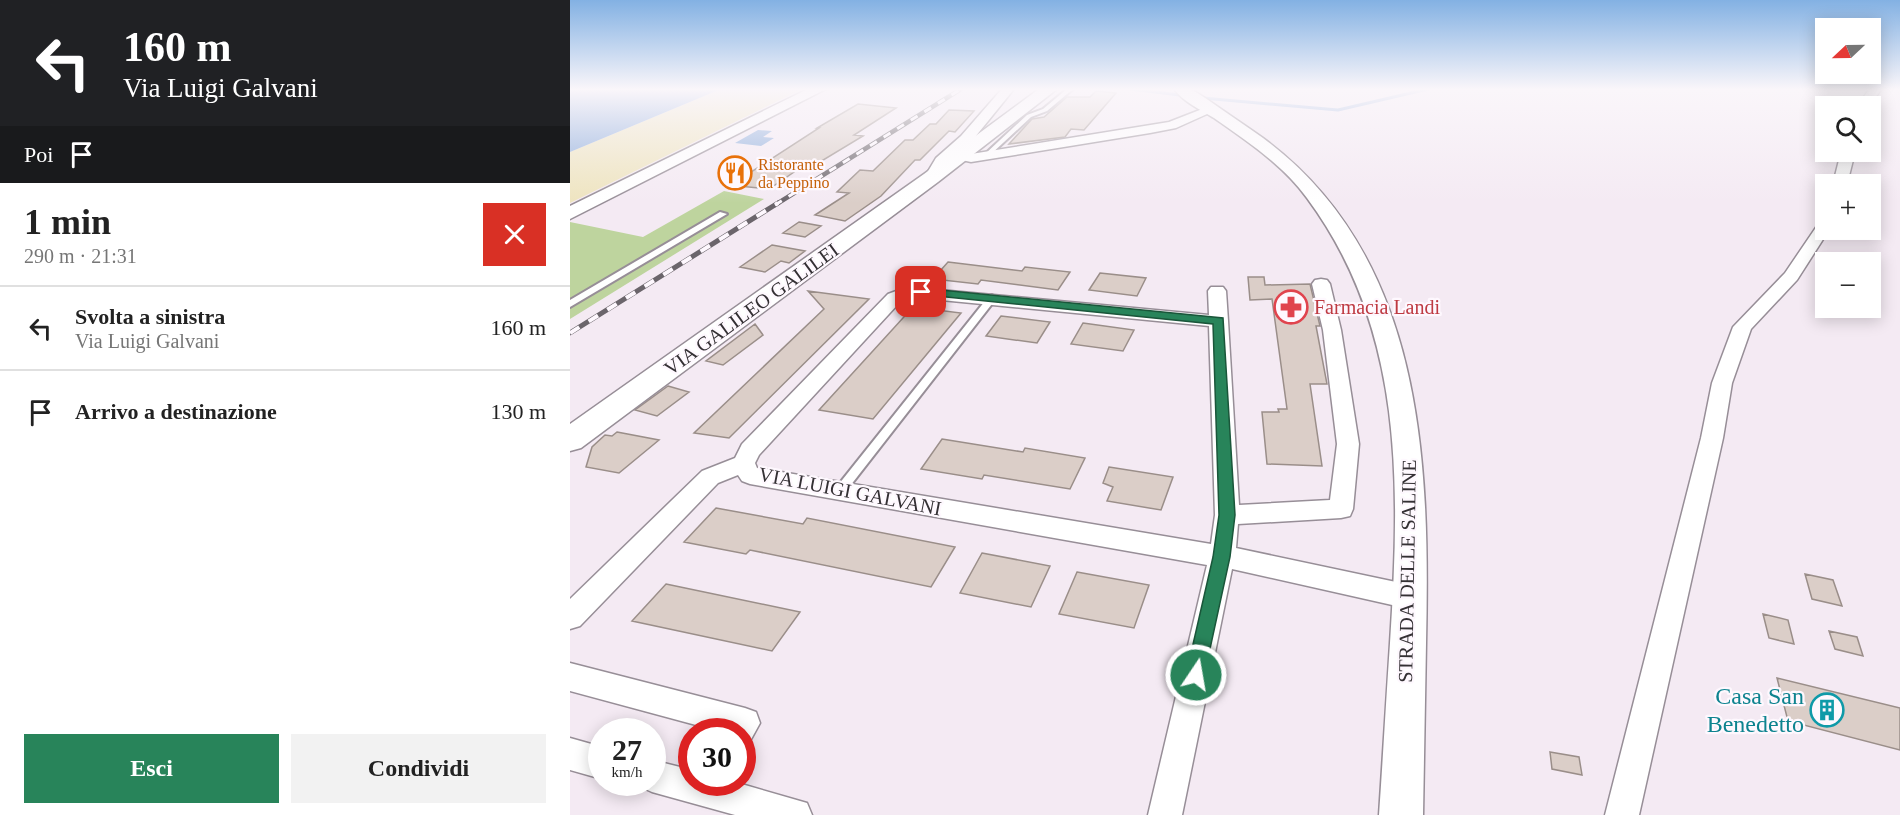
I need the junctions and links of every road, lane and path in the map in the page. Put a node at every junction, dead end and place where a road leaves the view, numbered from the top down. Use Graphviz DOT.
graph roads {
  1 [pos="743,127"];
  2 [pos="976,127"];
  3 [pos="999,127"];
  4 [pos="1017,127"];
  5 [pos="1159,127"];
  6 [pos="1234,127"];
  7 [pos="987,155"];
  8 [pos="958,158"];
  9 [pos="931,178"];
  10 [pos="570,213"];
  11 [pos="723,214"];
  12 [pos="1815,240"];
  13 [pos="1321,284"];
  14 [pos="1217,291"];
  15 [pos="992,298"];
  16 [pos="570,304"];
  17 [pos="1219,321"];
  18 [pos="570,440"];
  19 [pos="743,464"];
  20 [pos="839,492"];
  21 [pos="1227,515"];
  22 [pos="1222,557"];
  23 [pos="1410,597"];
  24 [pos="570,617"];
  25 [pos="570,677"];
  26 [pos="726,718"];
  27 [pos="570,754"];
  28 [pos="588,759"];
  29 [pos="731,796"];
  30 [pos="795,815"];
  31 [pos="1165,815"];
  32 [pos="1401,815"];
  33 [pos="1622,815"];
  1 -- 10 [label="street"];
  2 -- 9 [label="street, VIA GALILEO GALILEI"];
  3 -- 8 [label="main road, VIA GALILEO GALILEI"];
  4 -- 7 [label="lane"];
  5 -- 7 [label="street"];
  6 -- 23 [label="street, STRADA DELLE SALINE"];
  7 -- 8 [label="street"];
  8 -- 9 [label="main road, VIA GALILEO GALILEI"];
  9 -- 18 [label="main road, VIA GALILEO GALILEI"];
  11 -- 16 [label="lane"];
  12 -- 33 [label="street"];
  13 -- 21 [label="street"];
  14 -- 17 [label="street"];
  15 -- 17 [label="street, VIA LUIGI GALVANI"];
  15 -- 19 [label="street, VIA LUIGI GALVANI"];
  15 -- 20 [label="lane"];
  17 -- 21 [label="street"];
  19 -- 20 [label="street, VIA LUIGI GALVANI"];
  19 -- 24 [label="street"];
  20 -- 22 [label="street, VIA LUIGI GALVANI"];
  21 -- 22 [label="street"];
  22 -- 23 [label="street, VIA LUIGI GALVANI"];
  22 -- 31 [label="street"];
  23 -- 32 [label="street, STRADA DELLE SALINE"];
  25 -- 26 [label="street"];
  27 -- 28 [label="street"];
  29 -- 30 [label="street"];
}
